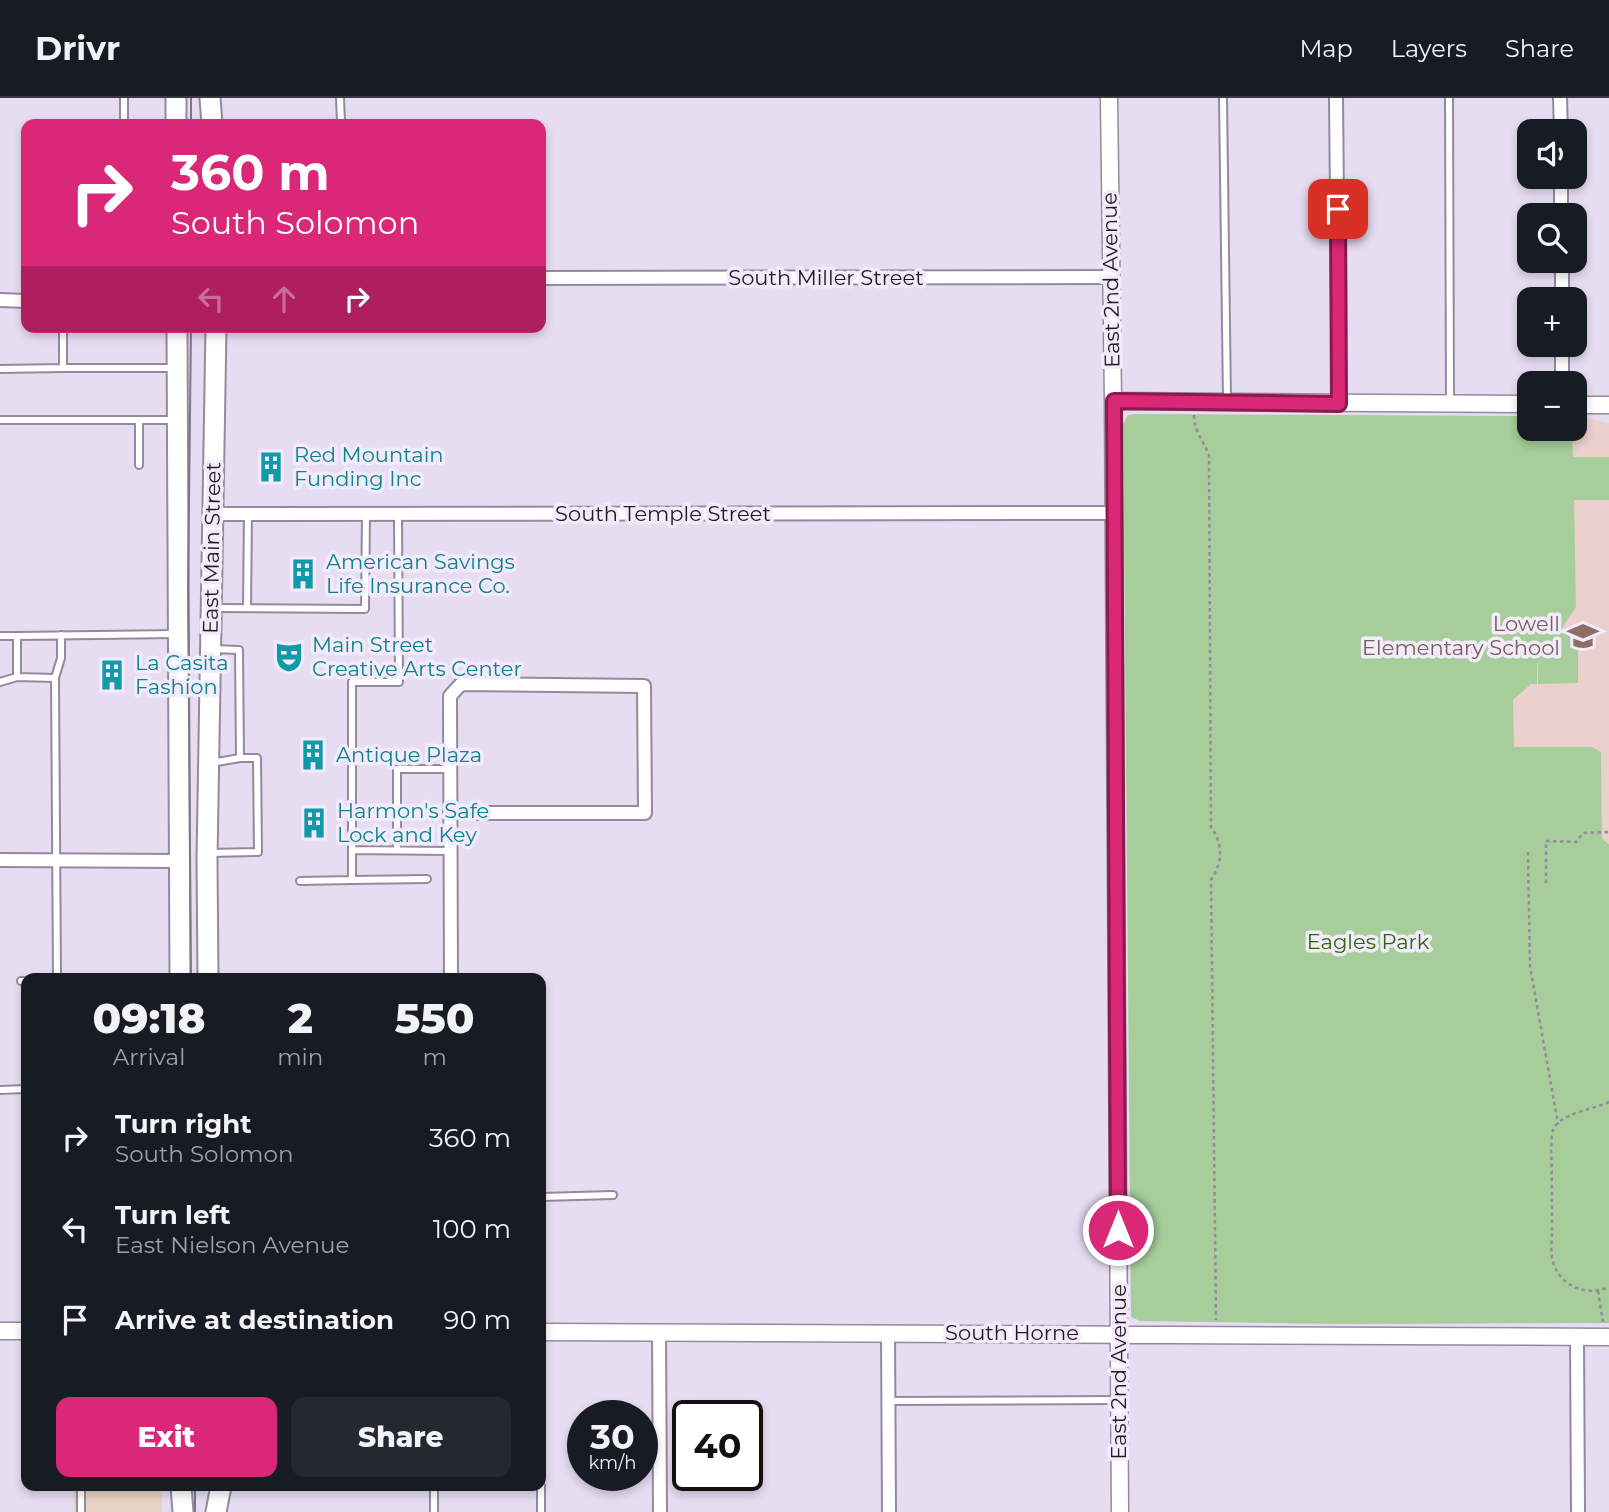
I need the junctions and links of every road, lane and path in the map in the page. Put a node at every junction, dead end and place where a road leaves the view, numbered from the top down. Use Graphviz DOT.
graph roads {
  1 [pos="124,98"];
  2 [pos="176,98"];
  3 [pos="210,98"];
  4 [pos="341,98"];
  5 [pos="1109,98"];
  6 [pos="1223,98"];
  7 [pos="1336,98"];
  8 [pos="1450,98"];
  9 [pos="1560,98"];
  10 [pos="124,119"];
  11 [pos="176,119"];
  12 [pos="212,119"];
  13 [pos="341,119"];
  14 [pos="1561,119"];
  15 [pos="1111,277"];
  16 [pos="546,278"];
  17 [pos="0,300"];
  18 [pos="21,301"];
  19 [pos="63,333"];
  20 [pos="177,333"];
  21 [pos="216,333"];
  22 [pos="63,368"];
  23 [pos="178,368"];
  24 [pos="0,369"];
  25 [pos="1114,401"];
  26 [pos="1194,402"];
  27 [pos="1227,402"];
  28 [pos="1339,404"];
  29 [pos="1450,404"];
  30 [pos="1517,404"];
  31 [pos="1587,405"];
  32 [pos="1609,405"];
  33 [pos="0,420"];
  34 [pos="139,420"];
  35 [pos="178,420"];
  36 [pos="139,466"];
  37 [pos="1114,513"];
  38 [pos="212,514"];
  39 [pos="248,514"];
  40 [pos="366,514"];
  41 [pos="398,514"];
  42 [pos="211,608"];
  43 [pos="247,608"];
  44 [pos="180,634"];
  45 [pos="61,635"];
  46 [pos="0,636"];
  47 [pos="17,636"];
  48 [pos="210,649"];
  49 [pos="17,677"];
  50 [pos="55,678"];
  51 [pos="0,682"];
  52 [pos="240,758"];
  53 [pos="209,764"];
  54 [pos="450,769"];
  55 [pos="450,813"];
  56 [pos="1609,832"];
  57 [pos="352,850"];
  58 [pos="397,850"];
  59 [pos="450,851"];
  60 [pos="1528,852"];
  61 [pos="207,853"];
  62 [pos="0,860"];
  63 [pos="57,860"];
  64 [pos="180,861"];
  65 [pos="427,879"];
  66 [pos="352,880"];
  67 [pos="300,881"];
  68 [pos="1546,883"];
  69 [pos="57,973"];
  70 [pos="180,973"];
  71 [pos="208,973"];
  72 [pos="451,973"];
  73 [pos="21,1089"];
  74 [pos="0,1090"];
  75 [pos="1609,1102"];
  76 [pos="1558,1124"];
  77 [pos="613,1195"];
  78 [pos="546,1197"];
  79 [pos="1609,1287"];
  80 [pos="1598,1291"];
  81 [pos="0,1331"];
  82 [pos="21,1331"];
  83 [pos="546,1332"];
  84 [pos="659,1332"];
  85 [pos="888,1333"];
  86 [pos="1119,1334"];
  87 [pos="1216,1334"];
  88 [pos="1577,1337"];
  89 [pos="1606,1337"];
  90 [pos="1119,1400"];
  91 [pos="888,1401"];
  92 [pos="80,1491"];
  93 [pos="181,1491"];
  94 [pos="220,1491"];
  95 [pos="434,1491"];
  96 [pos="541,1491"];
  97 [pos="434,1511"];
  98 [pos="541,1511"];
  99 [pos="81,1512"];
  100 [pos="183,1512"];
  101 [pos="216,1512"];
  102 [pos="660,1512"];
  103 [pos="889,1512"];
  104 [pos="1120,1512"];
  105 [pos="1578,1512"];
  1 -- 10 [label="lane"];
  2 -- 11 [label="main road"];
  3 -- 12 [label="main road"];
  4 -- 13 [label="lane"];
  5 -- 15 [label="street, East 2nd Avenue"];
  6 -- 27 [label="lane"];
  7 -- 28 [label="street"];
  8 -- 29 [label="lane"];
  9 -- 14 [label="street"];
  15 -- 16 [label="street, South Miller Street"];
  15 -- 25 [label="street, East 2nd Avenue"];
  17 -- 18 [label="street"];
  19 -- 22 [label="lane"];
  20 -- 23 [label="main road, East Main Street"];
  21 -- 38 [label="main road, East Main Street"];
  22 -- 23 [label="lane"];
  22 -- 24 [label="lane"];
  23 -- 35 [label="main road, East Main Street"];
  25 -- 26 [label="street"];
  25 -- 37 [label="street, East 2nd Avenue"];
  26 -- 27 [label="street"];
  26 -- 87 [label="path"];
  27 -- 28 [label="street"];
  28 -- 29 [label="street"];
  29 -- 30 [label="street"];
  31 -- 32 [label="street"];
  33 -- 34 [label="lane"];
  34 -- 35 [label="lane"];
  34 -- 36 [label="lane"];
  35 -- 44 [label="main road, East Main Street"];
  37 -- 41 [label="street, South Temple Street"];
  37 -- 86 [label="street, East 2nd Avenue"];
  38 -- 39 [label="street, South Temple Street"];
  38 -- 42 [label="main road, East Main Street"];
  39 -- 40 [label="street, South Temple Street"];
  39 -- 43 [label="lane"];
  40 -- 41 [label="street, South Temple Street"];
  40 -- 43 [label="lane"];
  41 -- 57 [label="lane"];
  42 -- 43 [label="lane"];
  42 -- 48 [label="main road, East Main Street"];
  44 -- 45 [label="lane"];
  44 -- 64 [label="main road, East Main Street"];
  45 -- 47 [label="lane"];
  45 -- 50 [label="lane"];
  46 -- 47 [label="lane"];
  47 -- 49 [label="lane"];
  48 -- 52 [label="lane"];
  48 -- 53 [label="main road, East Main Street"];
  49 -- 50 [label="lane"];
  49 -- 51 [label="lane"];
  50 -- 63 [label="lane"];
  52 -- 53 [label="lane"];
  52 -- 61 [label="lane"];
  53 -- 61 [label="main road, East Main Street"];
  54 -- 55 [label="street"];
  54 -- 55 [label="street"];
  54 -- 58 [label="lane"];
  55 -- 59 [label="street"];
  56 -- 68 [label="path"];
  57 -- 58 [label="lane"];
  57 -- 66 [label="lane"];
  58 -- 59 [label="lane"];
  59 -- 72 [label="street"];
  60 -- 76 [label="path"];
  61 -- 71 [label="main road, East Main Street"];
  62 -- 63 [label="street"];
  63 -- 64 [label="street"];
  63 -- 69 [label="lane"];
  64 -- 70 [label="main road, East Main Street"];
  65 -- 66 [label="lane"];
  66 -- 67 [label="lane"];
  73 -- 74 [label="lane"];
  75 -- 76 [label="path"];
  76 -- 80 [label="path"];
  77 -- 78 [label="lane"];
  79 -- 80 [label="path"];
  80 -- 89 [label="path"];
  81 -- 82 [label="street"];
  83 -- 84 [label="street, South Horne"];
  84 -- 85 [label="street, South Horne"];
  84 -- 102 [label="street"];
  85 -- 86 [label="street, South Horne"];
  85 -- 91 [label="street"];
  86 -- 87 [label="street, South Horne"];
  86 -- 90 [label="street, East 2nd Avenue"];
  87 -- 88 [label="street, South Horne"];
  88 -- 89 [label="street, South Horne"];
  88 -- 105 [label="street"];
  90 -- 91 [label="lane"];
  90 -- 104 [label="street, East 2nd Avenue"];
  91 -- 103 [label="street"];
  92 -- 99 [label="lane"];
  93 -- 100 [label="main road"];
  94 -- 101 [label="main road"];
  95 -- 97 [label="lane"];
  96 -- 98 [label="lane"];
}
